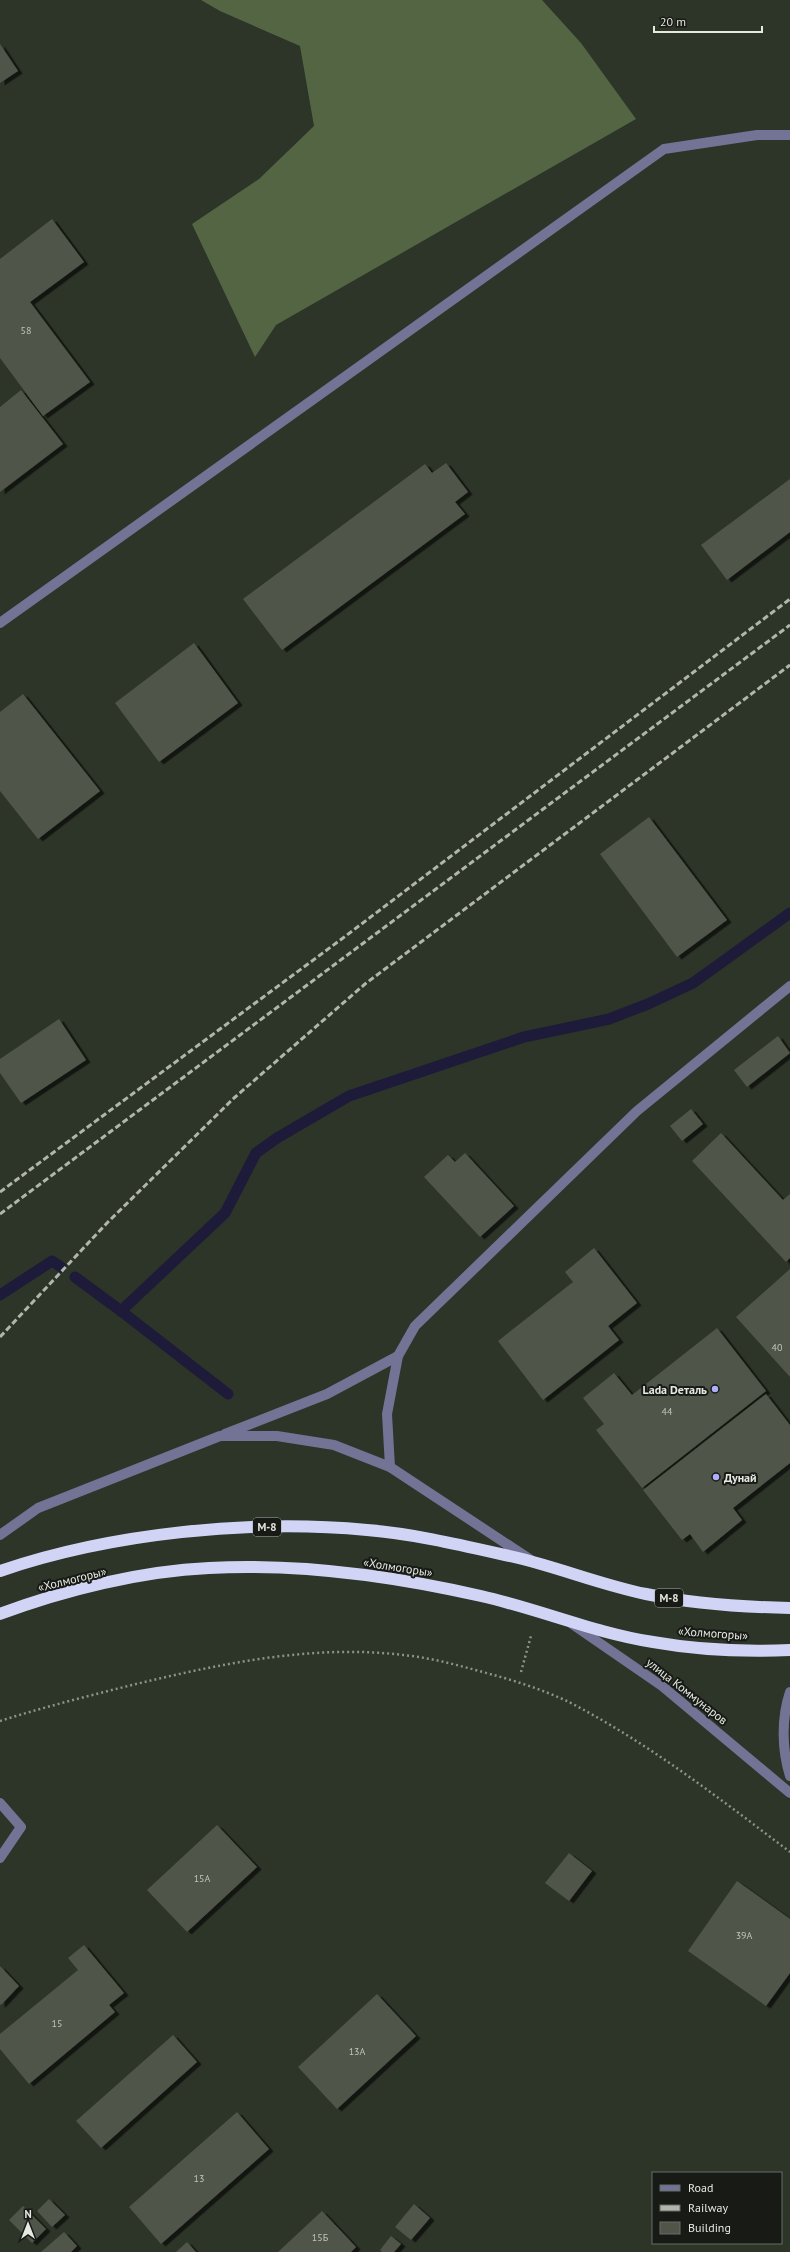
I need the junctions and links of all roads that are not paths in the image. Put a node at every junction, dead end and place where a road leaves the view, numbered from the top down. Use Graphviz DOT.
graph roads {
  1 [pos="790,135"];
  2 [pos="0,623"];
  3 [pos="790,986"];
  4 [pos="398,1356"];
  5 [pos="220,1436"];
  6 [pos="390,1467"];
  7 [pos="0,1536"];
  8 [pos="536,1563"];
  9 [pos="0,1571"];
  10 [pos="790,1608"];
  11 [pos="0,1614"];
  12 [pos="562,1618"];
  13 [pos="790,1650"];
  14 [pos="790,1692"];
  15 [pos="790,1776"];
  16 [pos="790,1793"];
  17 [pos="0,1803"];
  18 [pos="0,1858"];
  1 -- 2 [label="street"];
  3 -- 4 [label="street"];
  4 -- 5 [label="street"];
  4 -- 6 [label="street"];
  5 -- 6 [label="street"];
  5 -- 7 [label="street"];
  6 -- 8 [label="street"];
  8 -- 9 [label="highway, «Холмогоры» / М-8"];
  8 -- 10 [label="highway, «Холмогоры» / М-8"];
  11 -- 12 [label="highway, «Холмогоры»"];
  12 -- 13 [label="highway, «Холмогоры»"];
  12 -- 16 [label="street, улица Коммунаров"];
  14 -- 15 [label="street"];
  17 -- 18 [label="street"];
}
